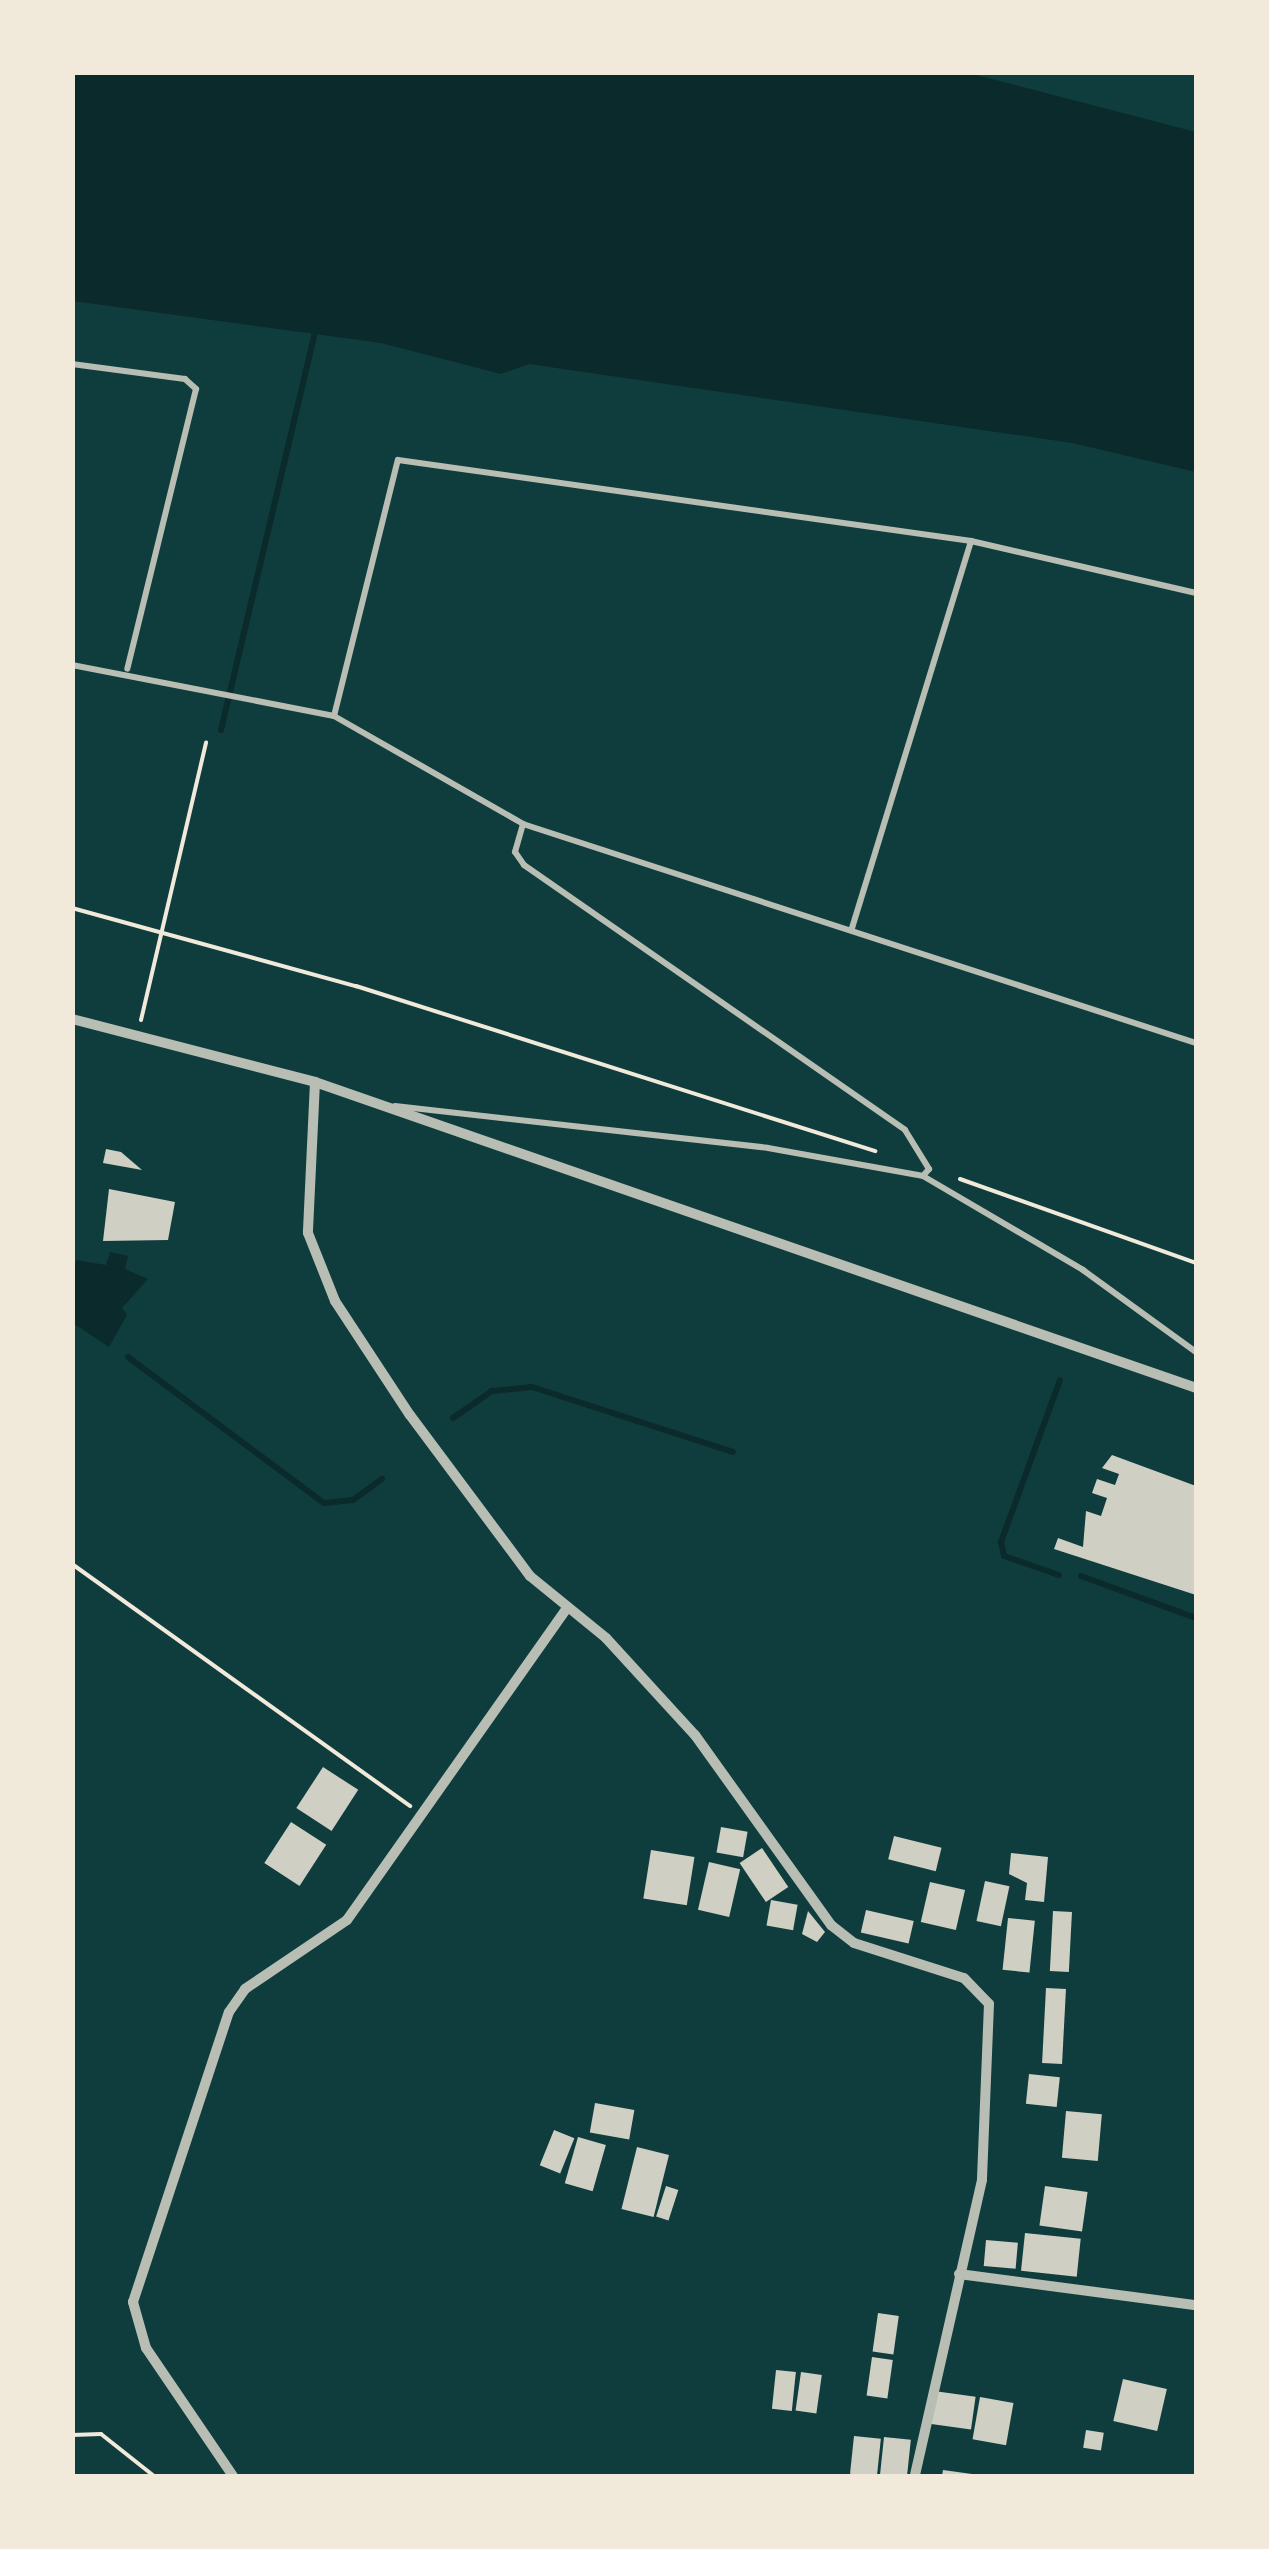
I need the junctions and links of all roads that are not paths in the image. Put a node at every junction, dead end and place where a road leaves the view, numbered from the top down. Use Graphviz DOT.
graph roads {
  1 [pos="72,364"];
  2 [pos="971,541"];
  3 [pos="1196,593"];
  4 [pos="72,665"];
  5 [pos="127,668"];
  6 [pos="334,716"];
  7 [pos="523,824"];
  8 [pos="852,928"];
  9 [pos="72,1019"];
  10 [pos="1196,1043"];
  11 [pos="316,1082"];
  12 [pos="379,1104"];
  13 [pos="923,1176"];
  14 [pos="1196,1352"];
  15 [pos="1196,1388"];
  16 [pos="566,1610"];
  17 [pos="959,2274"];
  18 [pos="1196,2305"];
  19 [pos="233,2476"];
  20 [pos="914,2476"];
  1 -- 5 [label="lane"];
  2 -- 3 [label="lane"];
  2 -- 6 [label="lane"];
  2 -- 8 [label="lane"];
  4 -- 5 [label="lane"];
  5 -- 6 [label="lane"];
  6 -- 7 [label="lane"];
  7 -- 8 [label="lane"];
  7 -- 13 [label="lane"];
  8 -- 10 [label="lane"];
  9 -- 11 [label="street"];
  11 -- 12 [label="street"];
  11 -- 16 [label="street"];
  12 -- 13 [label="lane"];
  12 -- 15 [label="street"];
  13 -- 14 [label="lane"];
  16 -- 17 [label="street"];
  16 -- 19 [label="street"];
  17 -- 18 [label="street"];
  17 -- 20 [label="street"];
}
